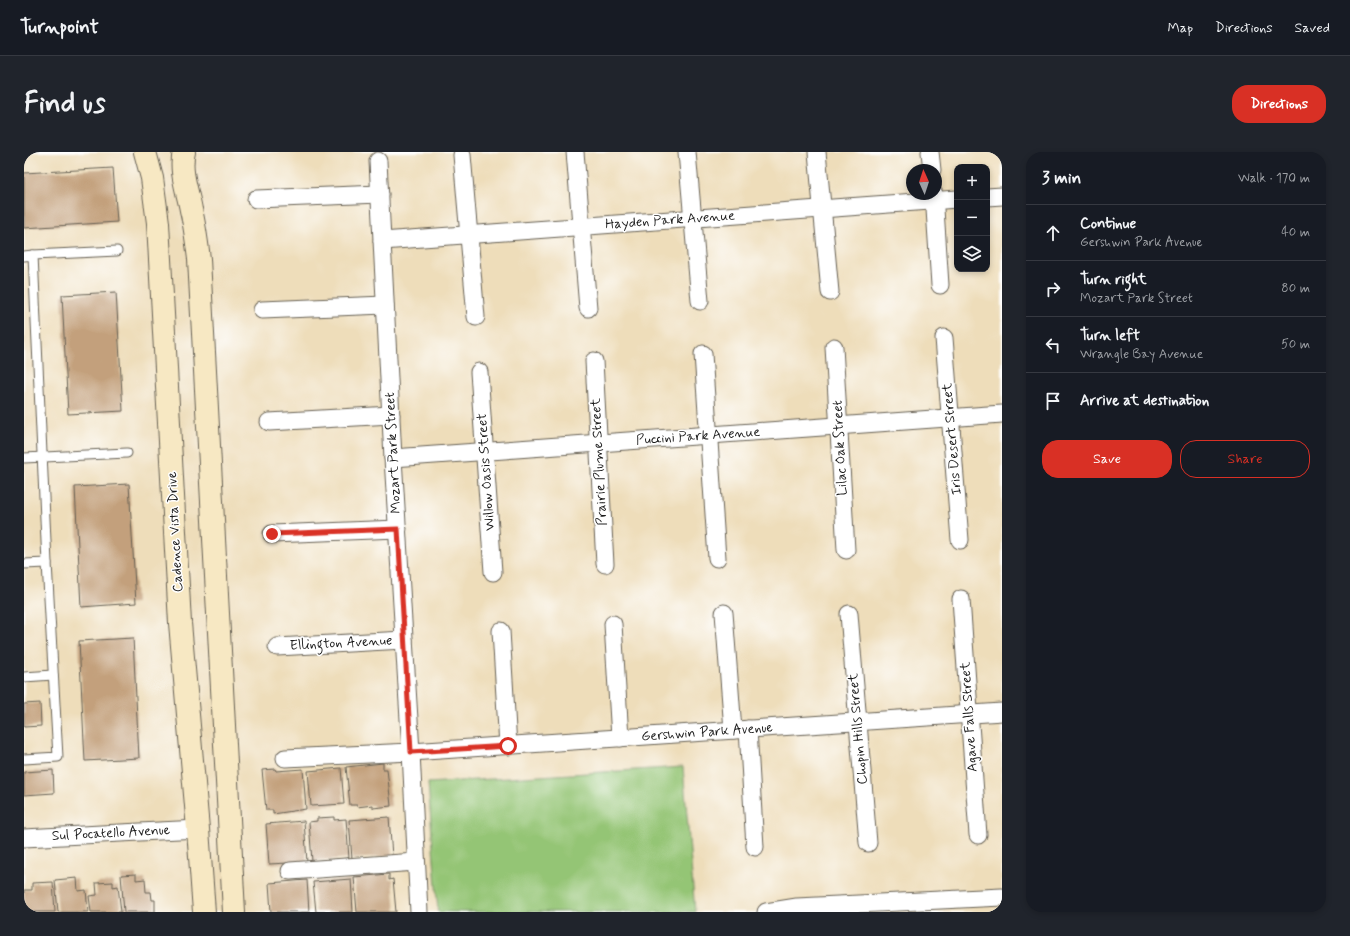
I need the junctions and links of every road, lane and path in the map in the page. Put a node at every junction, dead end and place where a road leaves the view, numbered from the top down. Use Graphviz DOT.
graph roads {
  1 [pos="146,152"];
  2 [pos="184,152"];
  3 [pos="575,152"];
  4 [pos="687,152"];
  5 [pos="817,152"];
  6 [pos="930,152"];
  7 [pos="462,155"];
  8 [pos="378,161"];
  9 [pos="931,164"];
  10 [pos="380,194"];
  11 [pos="1002,196"];
  12 [pos="990,197"];
  13 [pos="942,198"];
  14 [pos="256,199"];
  15 [pos="954,199"];
  16 [pos="914,200"];
  17 [pos="934,200"];
  18 [pos="822,209"];
  19 [pos="693,219"];
  20 [pos="581,227"];
  21 [pos="469,235"];
  22 [pos="382,241"];
  23 [pos="117,251"];
  24 [pos="29,255"];
  25 [pos="940,285"];
  26 [pos="830,292"];
  27 [pos="700,301"];
  28 [pos="385,305"];
  29 [pos="588,308"];
  30 [pos="262,310"];
  31 [pos="476,317"];
  32 [pos="944,338"];
  33 [pos="834,347"];
  34 [pos="703,354"];
  35 [pos="594,361"];
  36 [pos="479,372"];
  37 [pos="1002,414"];
  38 [pos="391,415"];
  39 [pos="950,418"];
  40 [pos="269,422"];
  41 [pos="838,426"];
  42 [pos="709,435"];
  43 [pos="598,443"];
  44 [pos="484,451"];
  45 [pos="127,453"];
  46 [pos="42,457"];
  47 [pos="24,458"];
  48 [pos="393,458"];
  49 [pos="398,529"];
  50 [pos="272,534"];
  51 [pos="960,540"];
  52 [pos="846,550"];
  53 [pos="717,558"];
  54 [pos="47,563"];
  55 [pos="24,564"];
  56 [pos="605,564"];
  57 [pos="493,572"];
  58 [pos="961,599"];
  59 [pos="724,613"];
  60 [pos="848,614"];
  61 [pos="613,624"];
  62 [pos="500,631"];
  63 [pos="404,640"];
  64 [pos="277,647"];
  65 [pos="53,675"];
  66 [pos="24,677"];
  67 [pos="1002,712"];
  68 [pos="969,714"];
  69 [pos="858,722"];
  70 [pos="741,730"];
  71 [pos="620,738"];
  72 [pos="508,746"];
  73 [pos="411,752"];
  74 [pos="285,758"];
  75 [pos="24,759"];
  76 [pos="198,828"];
  77 [pos="978,834"];
  78 [pos="24,838"];
  79 [pos="868,843"];
  80 [pos="755,847"];
  81 [pos="416,862"];
  82 [pos="290,871"];
  83 [pos="1002,897"];
  84 [pos="797,910"];
  85 [pos="204,912"];
  86 [pos="234,912"];
  87 [pos="419,912"];
  88 [pos="766,912"];
  1 -- 76 [label="street, Cadence Vista Drive"];
  2 -- 86 [label="street"];
  3 -- 20 [label="street"];
  4 -- 19 [label="street"];
  5 -- 18 [label="street"];
  6 -- 9 [label="street"];
  7 -- 21 [label="street"];
  8 -- 10 [label="street, Mozart Park Street"];
  10 -- 14 [label="street"];
  10 -- 22 [label="street, Mozart Park Street"];
  11 -- 12 [label="street"];
  13 -- 15 [label="street, Hayden Park Avenue"];
  16 -- 18 [label="street, Hayden Park Avenue"];
  17 -- 25 [label="street"];
  18 -- 19 [label="street, Hayden Park Avenue"];
  18 -- 26 [label="street"];
  19 -- 20 [label="street, Hayden Park Avenue"];
  19 -- 27 [label="street"];
  20 -- 21 [label="street, Hayden Park Avenue"];
  20 -- 29 [label="street"];
  21 -- 22 [label="street, Hayden Park Avenue"];
  21 -- 31 [label="street"];
  22 -- 28 [label="street, Mozart Park Street"];
  23 -- 24 [label="lane"];
  24 -- 46 [label="lane"];
  28 -- 30 [label="street"];
  28 -- 38 [label="street, Mozart Park Street"];
  32 -- 39 [label="street, Iris Desert Street"];
  33 -- 41 [label="street, Lilac Oak Street"];
  34 -- 42 [label="street"];
  35 -- 43 [label="street, Prairie Plume Street"];
  36 -- 44 [label="street, Willow Oasis Street"];
  37 -- 39 [label="street, Puccini Park Avenue"];
  38 -- 40 [label="street"];
  38 -- 48 [label="street, Mozart Park Street"];
  39 -- 41 [label="street, Puccini Park Avenue"];
  39 -- 51 [label="street, Iris Desert Street"];
  41 -- 42 [label="street, Puccini Park Avenue"];
  41 -- 52 [label="street, Lilac Oak Street"];
  42 -- 43 [label="street, Puccini Park Avenue"];
  42 -- 53 [label="street"];
  43 -- 44 [label="street, Puccini Park Avenue"];
  43 -- 56 [label="street, Prairie Plume Street"];
  44 -- 48 [label="street, Puccini Park Avenue"];
  44 -- 57 [label="street, Willow Oasis Street"];
  45 -- 46 [label="lane"];
  46 -- 47 [label="lane"];
  46 -- 54 [label="lane"];
  48 -- 49 [label="street, Mozart Park Street"];
  49 -- 50 [label="street"];
  49 -- 63 [label="street, Mozart Park Street"];
  54 -- 55 [label="lane"];
  54 -- 65 [label="lane"];
  58 -- 68 [label="street, Agave Falls Street"];
  59 -- 70 [label="street"];
  60 -- 69 [label="street, Chopin Hills Street"];
  61 -- 71 [label="street"];
  62 -- 72 [label="street"];
  63 -- 64 [label="street, Ellington Avenue"];
  63 -- 73 [label="street, Mozart Park Street"];
  65 -- 66 [label="lane"];
  65 -- 75 [label="lane"];
  67 -- 68 [label="street, Gershwin Park Avenue"];
  68 -- 69 [label="street, Gershwin Park Avenue"];
  68 -- 77 [label="street, Agave Falls Street"];
  69 -- 70 [label="street, Gershwin Park Avenue"];
  69 -- 79 [label="street, Chopin Hills Street"];
  70 -- 71 [label="street, Gershwin Park Avenue"];
  70 -- 80 [label="street"];
  71 -- 72 [label="street, Gershwin Park Avenue"];
  72 -- 73 [label="street, Gershwin Park Avenue"];
  73 -- 74 [label="street, Gershwin Park Avenue"];
  73 -- 81 [label="street, Mozart Park Street"];
  76 -- 78 [label="street, Sul Pocatello Avenue"];
  76 -- 85 [label="street, Cadence Vista Drive"];
  81 -- 82 [label="street"];
  81 -- 87 [label="street, Mozart Park Street"];
  83 -- 84 [label="street"];
  84 -- 88 [label="street"];
}
